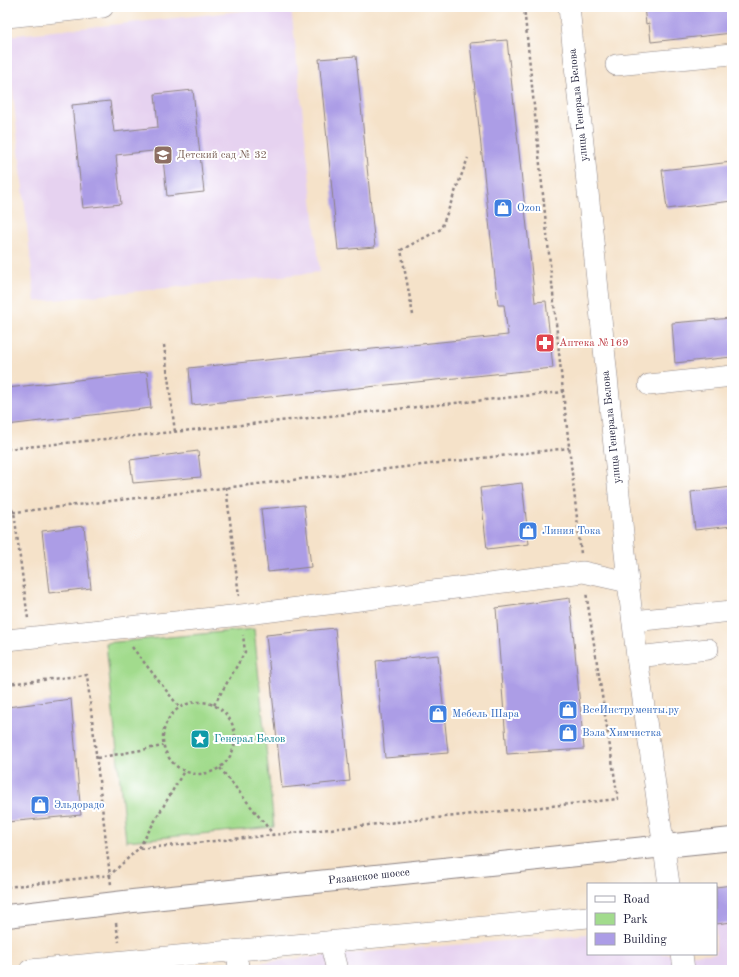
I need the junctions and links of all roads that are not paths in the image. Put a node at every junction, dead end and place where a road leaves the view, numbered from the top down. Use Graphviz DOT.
graph roads {
  1 [pos="103,7"];
  2 [pos="569,7"];
  3 [pos="7,16"];
  4 [pos="732,54"];
  5 [pos="616,65"];
  6 [pos="732,376"];
  7 [pos="649,385"];
  8 [pos="628,582"];
  9 [pos="732,611"];
  10 [pos="633,621"];
  11 [pos="7,640"];
  12 [pos="708,649"];
  13 [pos="637,657"];
  14 [pos="732,838"];
  15 [pos="663,846"];
  16 [pos="669,883"];
  17 [pos="7,916"];
  18 [pos="587,917"];
  19 [pos="330,942"];
  20 [pos="682,955"];
  21 [pos="30,970"];
  22 [pos="337,970"];
  23 [pos="684,970"];
  1 -- 3 [label="street"];
  2 -- 8 [label="street, улица Генерала Белова"];
  4 -- 5 [label="street"];
  6 -- 7 [label="street"];
  8 -- 10 [label="street, улица Генерала Белова"];
  8 -- 11 [label="street"];
  9 -- 10 [label="street"];
  10 -- 13 [label="street, улица Генерала Белова"];
  12 -- 13 [label="street"];
  13 -- 15 [label="street, улица Генерала Белова"];
  14 -- 15 [label="main road, Рязанское шоссе"];
  15 -- 16 [label="street, улица Генерала Белова"];
  15 -- 17 [label="main road, Рязанское шоссе"];
  18 -- 19 [label="street"];
  19 -- 21 [label="street"];
  19 -- 22 [label="street"];
  20 -- 23 [label="street"];
}
